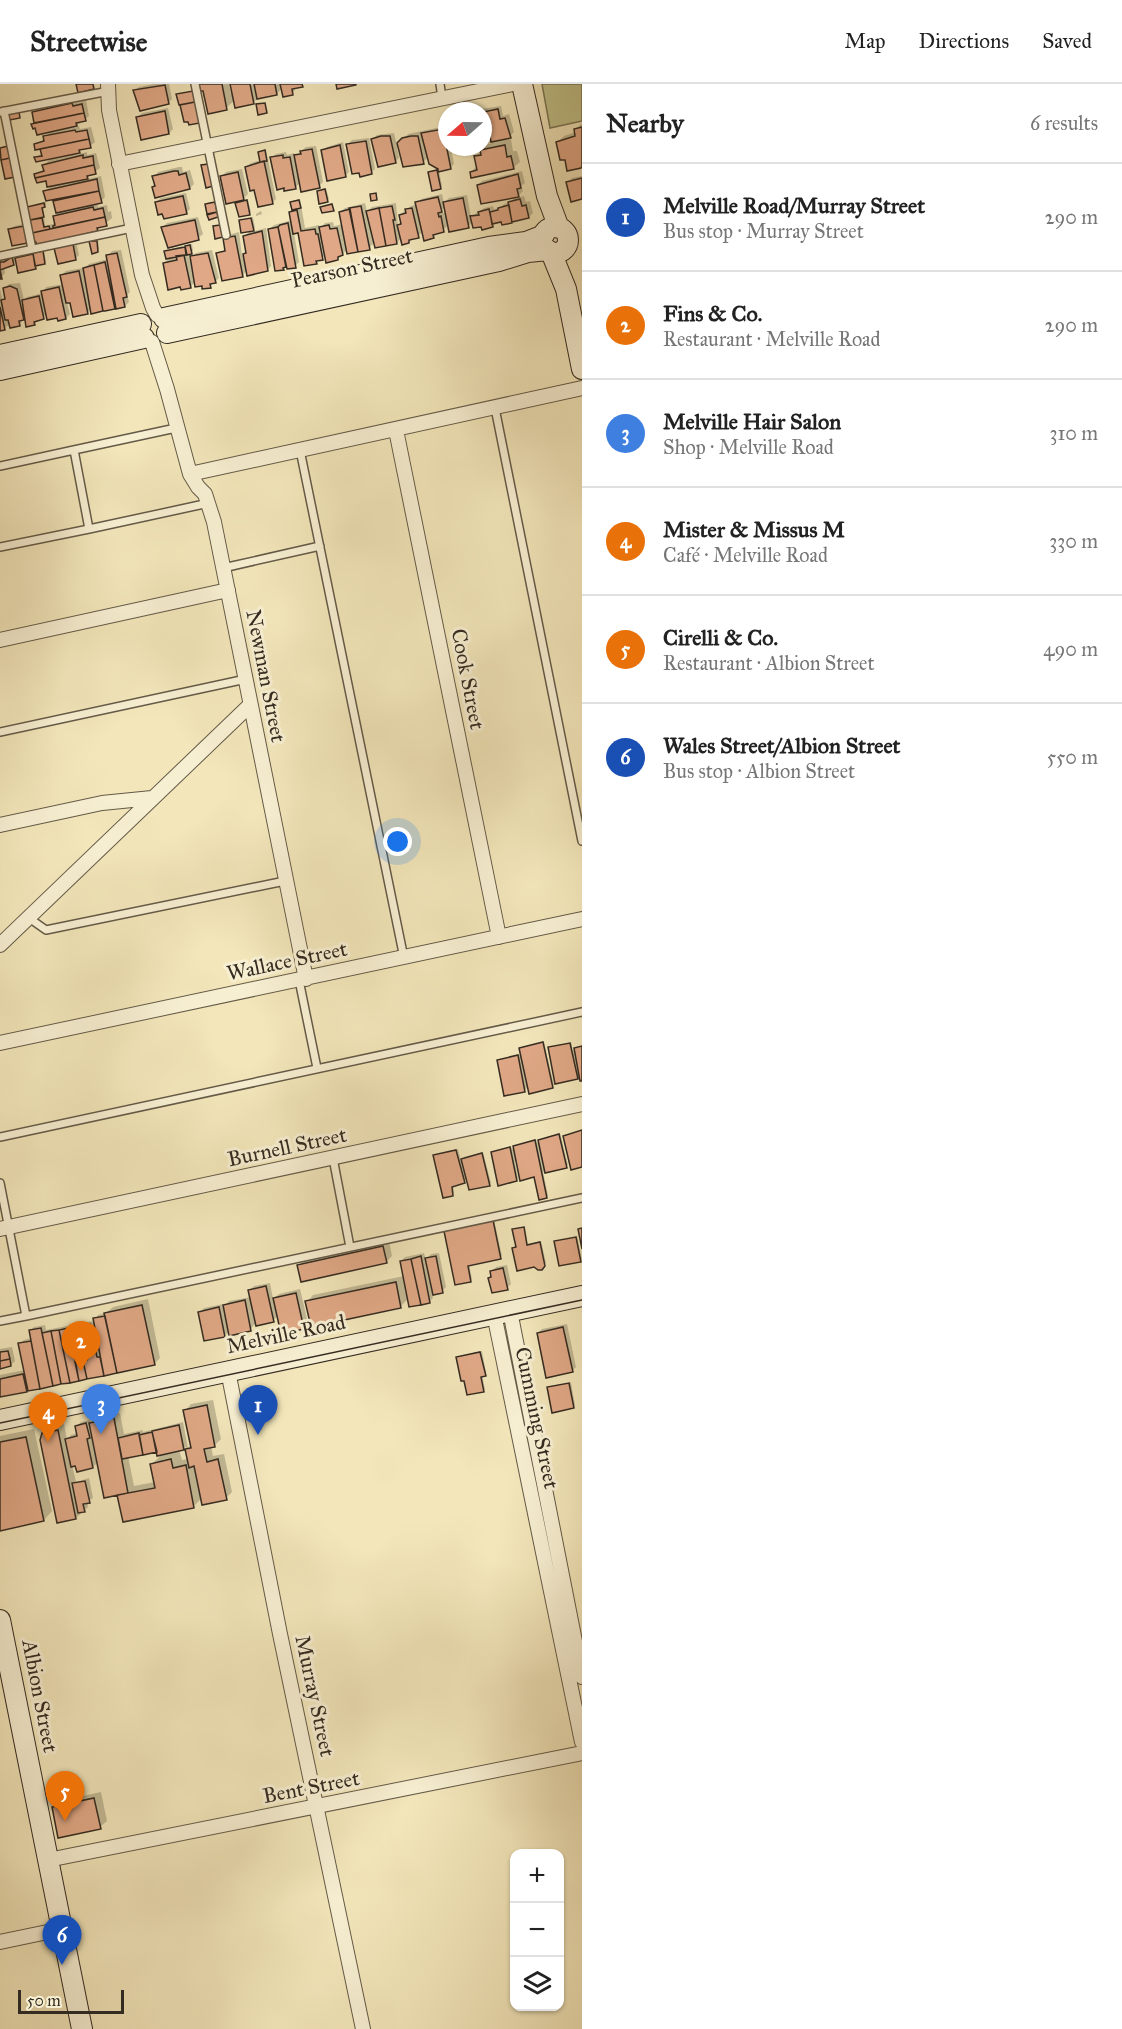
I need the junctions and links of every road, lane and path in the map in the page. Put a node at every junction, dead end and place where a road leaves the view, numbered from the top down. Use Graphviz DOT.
graph roads {
  1 [pos="195,84"];
  2 [pos="513,84"];
  3 [pos="522,84"];
  4 [pos="109,87"];
  5 [pos="441,91"];
  6 [pos="2,112"];
  7 [pos="207,145"];
  8 [pos="119,164"];
  9 [pos="132,228"];
  10 [pos="582,228"];
  11 [pos="226,235"];
  12 [pos="558,239"];
  13 [pos="32,249"];
  14 [pos="0,256"];
  15 [pos="154,329"];
  16 [pos="0,355"];
  17 [pos="582,367"];
  18 [pos="0,370"];
  19 [pos="582,388"];
  20 [pos="495,408"];
  21 [pos="176,428"];
  22 [pos="396,429"];
  23 [pos="74,450"];
  24 [pos="300,450"];
  25 [pos="0,466"];
  26 [pos="190,474"];
  27 [pos="209,503"];
  28 [pos="89,529"];
  29 [pos="320,546"];
  30 [pos="0,548"];
  31 [pos="223,568"];
  32 [pos="228,590"];
  33 [pos="0,640"];
  34 [pos="246,679"];
  35 [pos="250,705"];
  36 [pos="0,732"];
  37 [pos="152,798"];
  38 [pos="0,825"];
  39 [pos="582,841"];
  40 [pos="285,881"];
  41 [pos="29,918"];
  42 [pos="582,919"];
  43 [pos="499,937"];
  44 [pos="0,945"];
  45 [pos="404,958"];
  46 [pos="302,979"];
  47 [pos="582,1012"];
  48 [pos="0,1043"];
  49 [pos="317,1068"];
  50 [pos="582,1104"];
  51 [pos="0,1137"];
  52 [pos="333,1158"];
  53 [pos="0,1183"];
  54 [pos="582,1198"];
  55 [pos="4,1229"];
  56 [pos="351,1247"];
  57 [pos="582,1296"];
  58 [pos="502,1313"];
  59 [pos="26,1316"];
  60 [pos="0,1321"];
  61 [pos="228,1371"];
  62 [pos="0,1420"];
  63 [pos="560,1599"];
  64 [pos="0,1620"];
  65 [pos="582,1677"];
  66 [pos="582,1742"];
  67 [pos="582,1753"];
  68 [pos="317,1807"];
  69 [pos="48,1860"];
  70 [pos="62,1929"];
  71 [pos="0,1942"];
  72 [pos="82,2029"];
  73 [pos="363,2029"];
  1 -- 7 [label="lane"];
  2 -- 5 [label="street"];
  3 -- 12 [label="street"];
  4 -- 6 [label="lane"];
  4 -- 8 [label="street, Newman Street"];
  5 -- 7 [label="street"];
  6 -- 13 [label="lane"];
  7 -- 8 [label="street"];
  7 -- 11 [label="lane"];
  8 -- 9 [label="street, Newman Street"];
  9 -- 13 [label="lane"];
  9 -- 15 [label="street, Newman Street"];
  10 -- 12 [label="street, Pearson Street"];
  12 -- 15 [label="street, Pearson Street"];
  12 -- 17 [label="street"];
  13 -- 14 [label="lane"];
  15 -- 16 [label="street, Pearson Street"];
  15 -- 18 [label="street, Pearson Street"];
  15 -- 21 [label="street, Newman Street"];
  19 -- 20 [label="street"];
  20 -- 22 [label="street"];
  20 -- 39 [label="lane"];
  21 -- 23 [label="lane"];
  21 -- 26 [label="street, Newman Street"];
  22 -- 24 [label="street"];
  22 -- 43 [label="street, Cook Street"];
  23 -- 25 [label="lane"];
  23 -- 28 [label="lane"];
  24 -- 26 [label="street"];
  24 -- 29 [label="lane"];
  26 -- 27 [label="street, Newman Street"];
  27 -- 28 [label="lane"];
  27 -- 31 [label="street, Newman Street"];
  28 -- 30 [label="lane"];
  29 -- 31 [label="lane"];
  29 -- 45 [label="lane"];
  31 -- 32 [label="street, Newman Street"];
  32 -- 33 [label="street"];
  32 -- 34 [label="street, Newman Street"];
  34 -- 35 [label="street, Newman Street"];
  34 -- 36 [label="lane"];
  35 -- 37 [label="street"];
  35 -- 40 [label="street, Newman Street"];
  37 -- 38 [label="street"];
  37 -- 41 [label="street"];
  40 -- 41 [label="lane"];
  40 -- 46 [label="street, Newman Street"];
  41 -- 44 [label="street"];
  42 -- 43 [label="street, Wallace Street"];
  43 -- 45 [label="street, Wallace Street"];
  45 -- 46 [label="street, Wallace Street"];
  46 -- 48 [label="street, Wallace Street"];
  46 -- 49 [label="lane"];
  47 -- 49 [label="lane"];
  49 -- 51 [label="lane"];
  50 -- 52 [label="street, Burnell Street"];
  52 -- 55 [label="street, Burnell Street"];
  52 -- 56 [label="lane"];
  53 -- 55 [label="lane"];
  54 -- 56 [label="lane"];
  55 -- 59 [label="lane"];
  56 -- 59 [label="lane"];
  57 -- 58 [label="street, Melville Road"];
  58 -- 61 [label="street, Melville Road"];
  58 -- 63 [label="street, Cumming Street"];
  59 -- 60 [label="lane"];
  61 -- 62 [label="street, Melville Road"];
  61 -- 68 [label="street, Murray Street"];
  63 -- 65 [label="street, Cumming Street"];
  63 -- 66 [label="street, Cumming Street"];
  64 -- 69 [label="street, Albion Street"];
  67 -- 68 [label="street, Bent Street"];
  68 -- 69 [label="street, Bent Street"];
  68 -- 73 [label="street, Murray Street"];
  69 -- 70 [label="street, Albion Street"];
  70 -- 71 [label="street"];
  70 -- 72 [label="street, Albion Street"];
}
